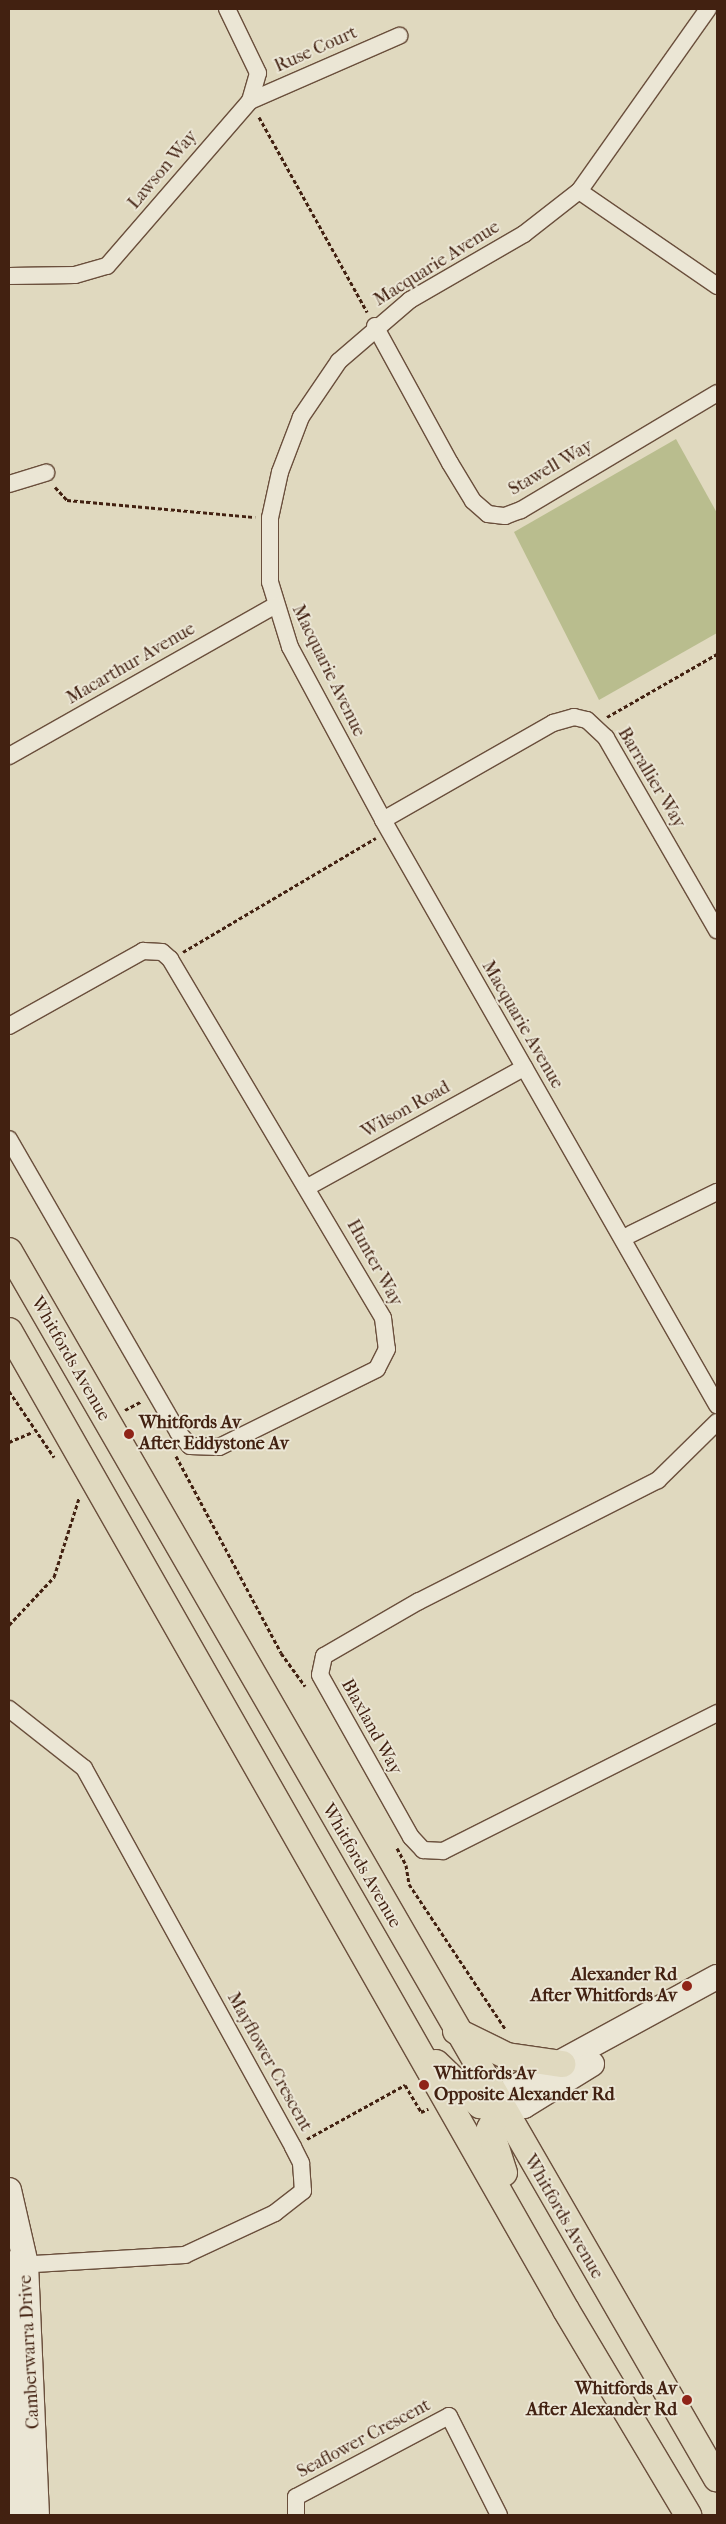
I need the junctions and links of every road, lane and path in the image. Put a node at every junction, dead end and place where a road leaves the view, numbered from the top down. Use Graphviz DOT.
graph roads {
  1 [pos="227,9"];
  2 [pos="708,9"];
  3 [pos="399,36"];
  4 [pos="250,101"];
  5 [pos="578,191"];
  6 [pos="9,276"];
  7 [pos="717,286"];
  8 [pos="375,326"];
  9 [pos="717,393"];
  10 [pos="46,473"];
  11 [pos="9,484"];
  12 [pos="270,518"];
  13 [pos="274,606"];
  14 [pos="717,654"];
  15 [pos="593,724"];
  16 [pos="9,756"];
  17 [pos="386,825"];
  18 [pos="717,930"];
  19 [pos="170,959"];
  20 [pos="9,1026"];
  21 [pos="524,1068"];
  22 [pos="9,1139"];
  23 [pos="308,1187"];
  24 [pos="717,1192"];
  25 [pos="623,1238"];
  26 [pos="9,1251"];
  27 [pos="9,1331"];
  28 [pos="9,1391"];
  29 [pos="145,1399"];
  30 [pos="717,1405"];
  31 [pos="150,1408"];
  32 [pos="717,1422"];
  33 [pos="9,1442"];
  34 [pos="173,1452"];
  35 [pos="82,1491"];
  36 [pos="9,1625"];
  37 [pos="308,1690"];
  38 [pos="9,1709"];
  39 [pos="717,1713"];
  40 [pos="392,1840"];
  41 [pos="717,1977"];
  42 [pos="717,1990"];
  43 [pos="456,2031"];
  44 [pos="414,2041"];
  45 [pos="507,2056"];
  46 [pos="562,2064"];
  47 [pos="449,2101"];
  48 [pos="500,2108"];
  49 [pos="293,2147"];
  50 [pos="9,2190"];
  51 [pos="14,2265"];
  52 [pos="566,2310"];
  53 [pos="717,2479"];
  54 [pos="20,2515"];
  55 [pos="37,2515"];
  56 [pos="296,2515"];
  57 [pos="498,2515"];
  58 [pos="688,2515"];
  1 -- 4 [label="street, Lawson Way"];
  2 -- 5 [label="street, Macquarie Avenue"];
  3 -- 4 [label="street, Ruse Court"];
  4 -- 6 [label="street, Lawson Way"];
  4 -- 8 [label="path"];
  5 -- 7 [label="street"];
  5 -- 8 [label="street, Macquarie Avenue"];
  8 -- 9 [label="street, Stawell Way"];
  8 -- 12 [label="street, Macquarie Avenue"];
  10 -- 11 [label="street"];
  10 -- 12 [label="path"];
  12 -- 13 [label="street, Macquarie Avenue"];
  13 -- 16 [label="street, Macarthur Avenue"];
  13 -- 17 [label="street, Macquarie Avenue"];
  14 -- 15 [label="path"];
  15 -- 17 [label="street, Barrallier Way"];
  15 -- 18 [label="street, Barrallier Way"];
  17 -- 19 [label="path"];
  17 -- 21 [label="street, Macquarie Avenue"];
  19 -- 20 [label="street"];
  19 -- 23 [label="street, Hunter Way"];
  21 -- 23 [label="street, Wilson Road"];
  21 -- 25 [label="street, Macquarie Avenue"];
  22 -- 23 [label="street, Hunter Way"];
  24 -- 25 [label="street"];
  25 -- 30 [label="street, Macquarie Avenue"];
  26 -- 43 [label="main road, Whitfords Avenue"];
  27 -- 44 [label="main road"];
  28 -- 33 [label="path"];
  29 -- 31 [label="path"];
  32 -- 39 [label="street, Blaxland Way"];
  34 -- 37 [label="path"];
  35 -- 36 [label="path"];
  38 -- 49 [label="street, Mayflower Crescent"];
  40 -- 45 [label="path"];
  41 -- 46 [label="street"];
  42 -- 48 [label="street"];
  43 -- 45 [label="main road"];
  43 -- 48 [label="main road, Whitfords Avenue"];
  44 -- 47 [label="main road"];
  44 -- 48 [label="main road"];
  45 -- 46 [label="main road"];
  46 -- 48 [label="street"];
  47 -- 49 [label="path"];
  47 -- 52 [label="main road"];
  48 -- 52 [label="main road"];
  48 -- 53 [label="main road, Whitfords Avenue"];
  49 -- 51 [label="street, Mayflower Crescent"];
  50 -- 51 [label="street, Camberwarra Drive"];
  51 -- 54 [label="street, Camberwarra Drive"];
  51 -- 55 [label="street, Camberwarra Drive"];
  52 -- 58 [label="main road"];
  56 -- 57 [label="street, Seaflower Crescent"];
}
